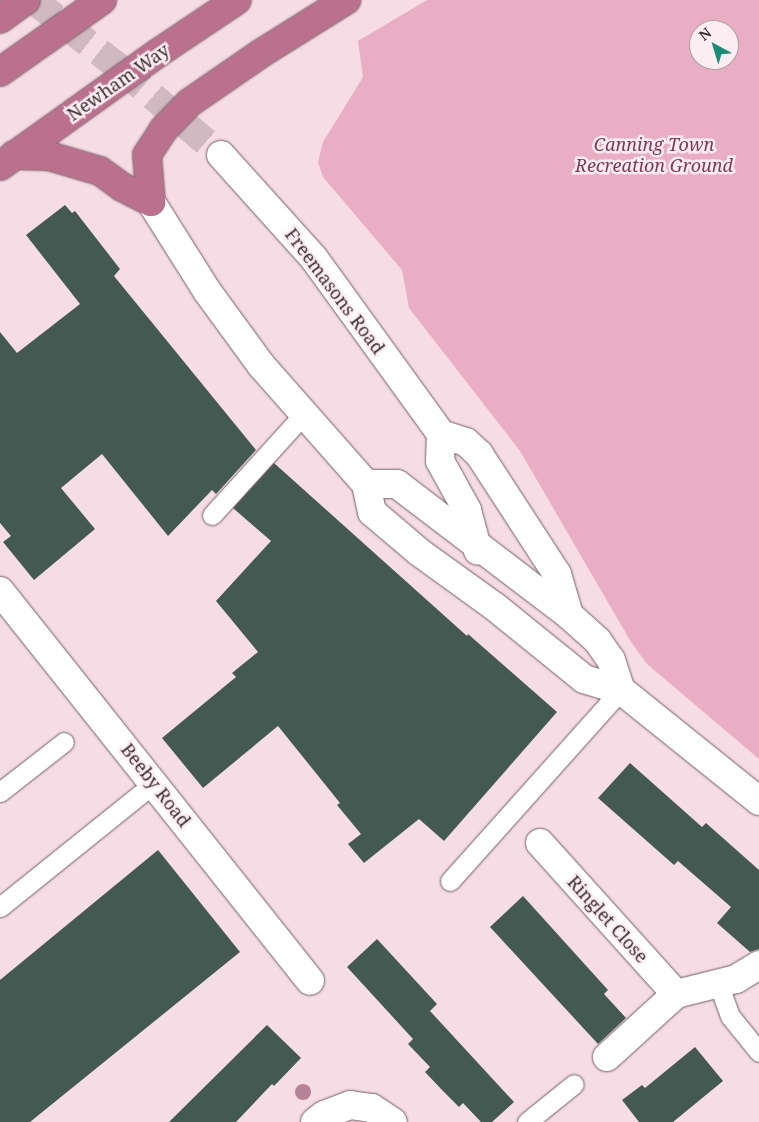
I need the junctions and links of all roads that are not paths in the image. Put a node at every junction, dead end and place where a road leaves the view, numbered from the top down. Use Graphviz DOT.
graph roads {
  1 [pos="26,0"];
  2 [pos="102,0"];
  3 [pos="237,0"];
  4 [pos="346,0"];
  5 [pos="0,19"];
  6 [pos="0,72"];
  7 [pos="221,155"];
  8 [pos="7,161"];
  9 [pos="151,202"];
  10 [pos="304,414"];
  11 [pos="441,434"];
  12 [pos="366,484"];
  13 [pos="212,515"];
  14 [pos="477,546"];
  15 [pos="0,591"];
  16 [pos="494,606"];
  17 [pos="569,614"];
  18 [pos="621,690"];
  19 [pos="64,742"];
  20 [pos="154,783"];
  21 [pos="0,792"];
  22 [pos="759,801"];
  23 [pos="540,843"];
  24 [pos="450,881"];
  25 [pos="0,907"];
  26 [pos="759,965"];
  27 [pos="310,981"];
  28 [pos="718,983"];
  29 [pos="676,994"];
  30 [pos="759,1052"];
  31 [pos="607,1057"];
  32 [pos="574,1084"];
  33 [pos="315,1122"];
  34 [pos="393,1122"];
  35 [pos="527,1122"];
  1 -- 5 [label="highway"];
  2 -- 6 [label="highway"];
  3 -- 8 [label="highway, Newham Way"];
  4 -- 9 [label="highway"];
  7 -- 11 [label="street, Freemasons Road"];
  8 -- 9 [label="highway"];
  9 -- 10 [label="street"];
  10 -- 12 [label="street"];
  10 -- 13 [label="lane"];
  11 -- 14 [label="street"];
  11 -- 17 [label="street"];
  12 -- 14 [label="street"];
  12 -- 16 [label="street"];
  14 -- 16 [label="street"];
  14 -- 17 [label="street"];
  15 -- 20 [label="street, Beeby Road"];
  16 -- 18 [label="street"];
  17 -- 18 [label="street"];
  18 -- 22 [label="street"];
  18 -- 24 [label="lane"];
  19 -- 21 [label="lane"];
  20 -- 25 [label="lane"];
  20 -- 27 [label="street, Beeby Road"];
  23 -- 29 [label="street, Ringlet Close"];
  26 -- 28 [label="street"];
  28 -- 29 [label="street"];
  28 -- 30 [label="lane"];
  29 -- 31 [label="street"];
  32 -- 35 [label="lane"];
  33 -- 34 [label="street"];
}
